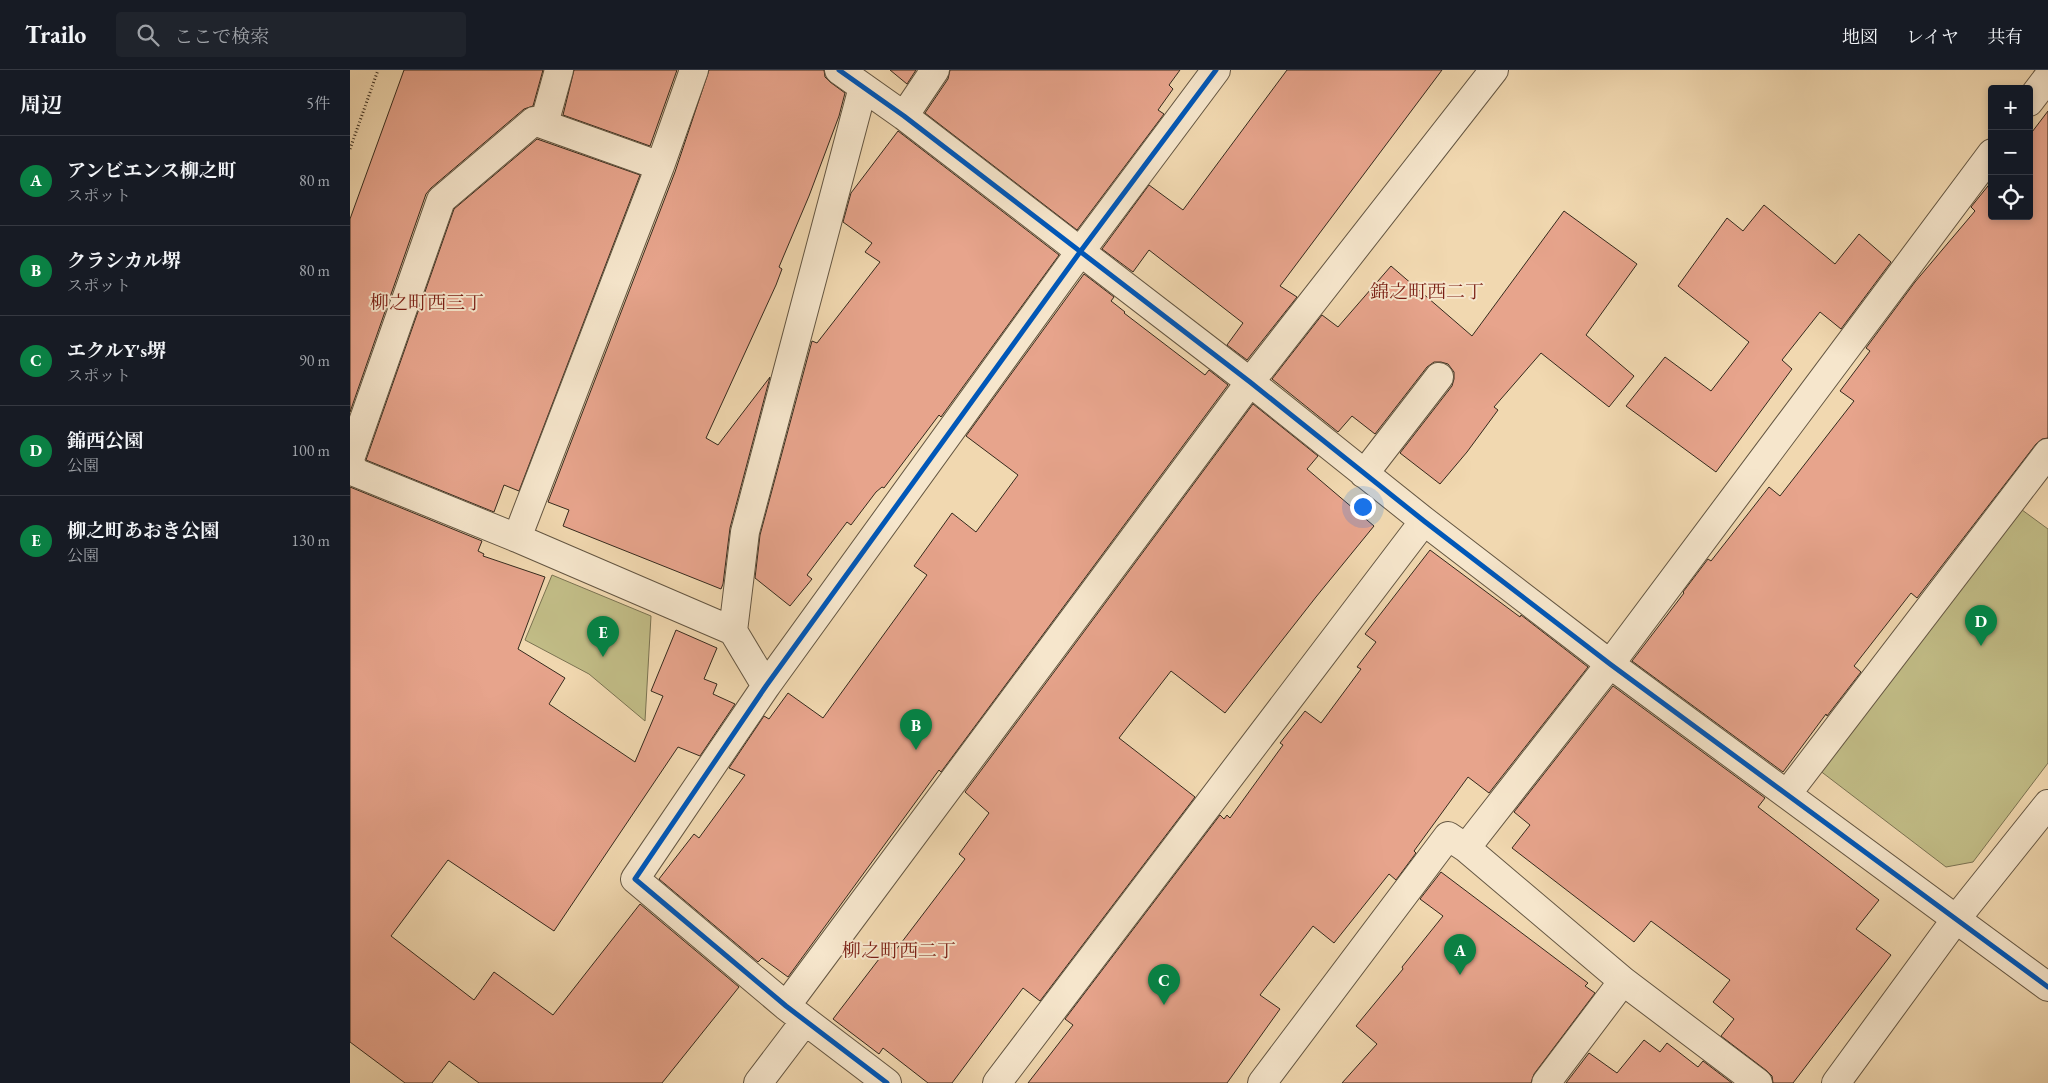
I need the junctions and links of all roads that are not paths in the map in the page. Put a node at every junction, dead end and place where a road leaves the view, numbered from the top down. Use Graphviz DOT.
graph roads {
  1 [pos="559,70"];
  2 [pos="694,70"];
  3 [pos="839,70"];
  4 [pos="935,70"];
  5 [pos="1216,70"];
  6 [pos="1494,70"];
  7 [pos="2048,77"];
  8 [pos="862,87"];
  9 [pos="2033,97"];
  10 [pos="904,116"];
  11 [pos="544,124"];
  12 [pos="1988,158"];
  13 [pos="660,166"];
  14 [pos="1080,252"];
  15 [pos="1439,377"];
  16 [pos="1250,382"];
  17 [pos="2048,453"];
  18 [pos="350,459"];
  19 [pos="350,464"];
  20 [pos="1364,474"];
  21 [pos="1424,521"];
  22 [pos="517,538"];
  23 [pos="733,631"];
  24 [pos="1610,664"];
  25 [pos="766,686"];
  26 [pos="1787,794"];
  27 [pos="2048,804"];
  28 [pos="1466,848"];
  29 [pos="1956,919"];
  30 [pos="1623,981"];
  31 [pos="2048,987"];
  32 [pos="796,1014"];
  33 [pos="758,1083"];
  34 [pos="887,1083"];
  35 [pos="997,1083"];
  36 [pos="1262,1083"];
  37 [pos="1546,1083"];
  38 [pos="1758,1083"];
  39 [pos="1836,1083"];
  1 -- 11 [label="street"];
  2 -- 13 [label="street"];
  3 -- 8 [label="street"];
  4 -- 10 [label="street"];
  5 -- 14 [label="street"];
  6 -- 16 [label="street"];
  7 -- 9 [label="street"];
  8 -- 10 [label="street"];
  8 -- 23 [label="street"];
  10 -- 14 [label="street"];
  11 -- 13 [label="street"];
  11 -- 18 [label="street"];
  12 -- 24 [label="street"];
  13 -- 22 [label="street"];
  14 -- 16 [label="street"];
  14 -- 25 [label="street"];
  15 -- 20 [label="street"];
  16 -- 20 [label="street"];
  16 -- 32 [label="street"];
  17 -- 26 [label="street"];
  19 -- 22 [label="street"];
  20 -- 21 [label="street"];
  21 -- 24 [label="street"];
  21 -- 35 [label="street"];
  22 -- 23 [label="street"];
  23 -- 25 [label="street"];
  24 -- 26 [label="street"];
  24 -- 28 [label="street"];
  25 -- 32 [label="street"];
  26 -- 29 [label="street"];
  27 -- 29 [label="street"];
  28 -- 30 [label="street"];
  28 -- 36 [label="street"];
  29 -- 31 [label="street"];
  29 -- 39 [label="street"];
  30 -- 37 [label="street"];
  30 -- 38 [label="street"];
  32 -- 33 [label="street"];
  32 -- 34 [label="street"];
}
